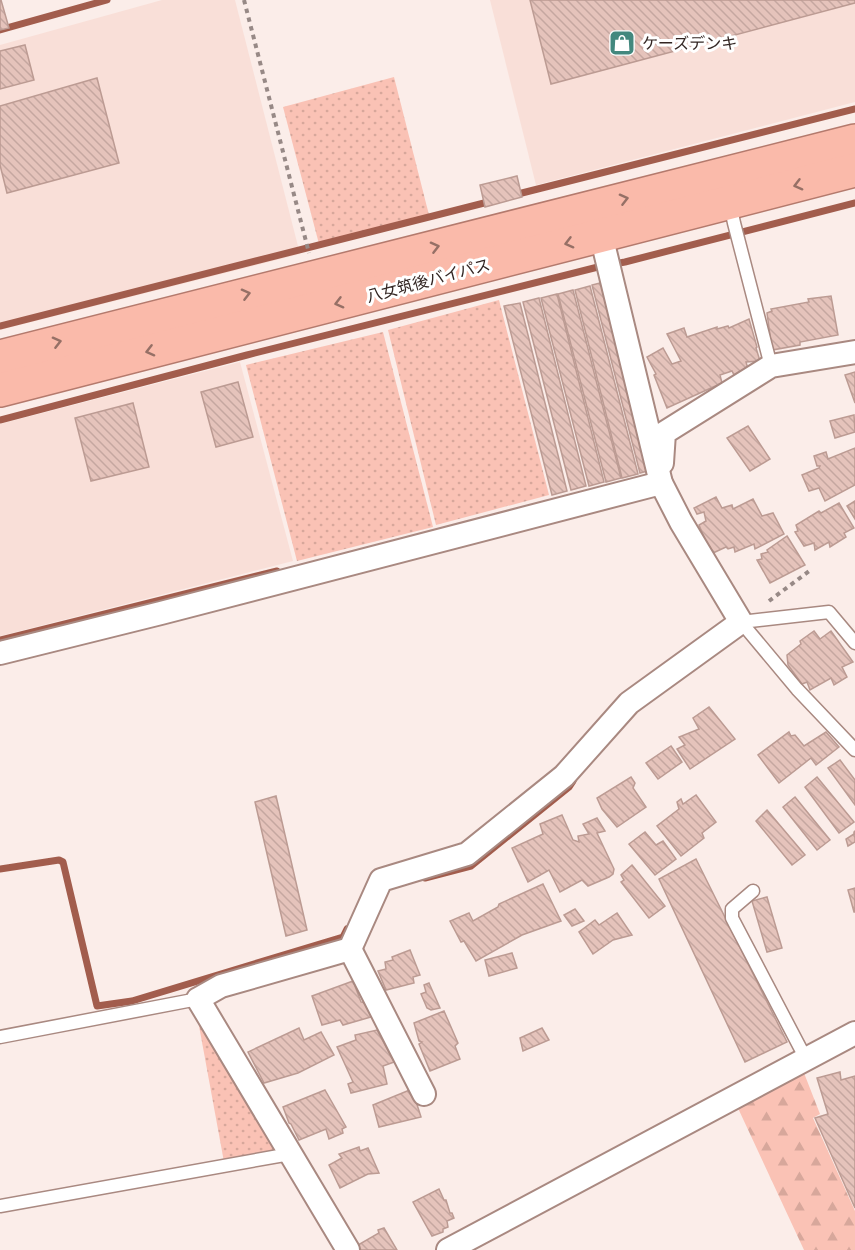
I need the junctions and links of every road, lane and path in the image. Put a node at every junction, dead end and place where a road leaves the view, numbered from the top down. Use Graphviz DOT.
graph roads {
  1 [pos="243,0"];
  2 [pos="855,141"];
  3 [pos="855,170"];
  4 [pos="727,189"];
  5 [pos="601,235"];
  6 [pos="314,277"];
  7 [pos="855,352"];
  8 [pos="0,357"];
  9 [pos="771,366"];
  10 [pos="0,390"];
  11 [pos="661,483"];
  12 [pos="812,569"];
  13 [pos="741,622"];
  14 [pos="855,643"];
  15 [pos="0,653"];
  16 [pos="855,750"];
  17 [pos="753,891"];
  18 [pos="350,949"];
  19 [pos="198,999"];
  20 [pos="855,1033"];
  21 [pos="0,1037"];
  22 [pos="806,1059"];
  23 [pos="424,1094"];
  24 [pos="290,1154"];
  25 [pos="0,1206"];
  26 [pos="348,1250"];
  27 [pos="448,1250"];
  1 -- 6 [label="path"];
  2 -- 4 [label="highway, 八女筑後バイパス"];
  3 -- 4 [label="highway, 八女筑後バイパス, one-way"];
  4 -- 5 [label="highway, 八女筑後バイパス"];
  6 -- 4 [label="highway, 八女筑後バイパス, one-way"];
  4 -- 9 [label="lane"];
  5 -- 10 [label="highway, 八女筑後バイパス, one-way"];
  5 -- 11 [label="street"];
  8 -- 6 [label="highway, 八女筑後バイパス, one-way"];
  7 -- 9 [label="street"];
  9 -- 11 [label="street"];
  11 -- 13 [label="street"];
  11 -- 15 [label="street"];
  12 -- 13 [label="path"];
  13 -- 14 [label="lane"];
  13 -- 16 [label="lane"];
  13 -- 18 [label="street"];
  17 -- 22 [label="lane"];
  18 -- 19 [label="street"];
  18 -- 23 [label="street"];
  19 -- 21 [label="lane"];
  19 -- 24 [label="street"];
  20 -- 22 [label="street"];
  22 -- 27 [label="street"];
  24 -- 25 [label="lane"];
  24 -- 26 [label="street"];
}
